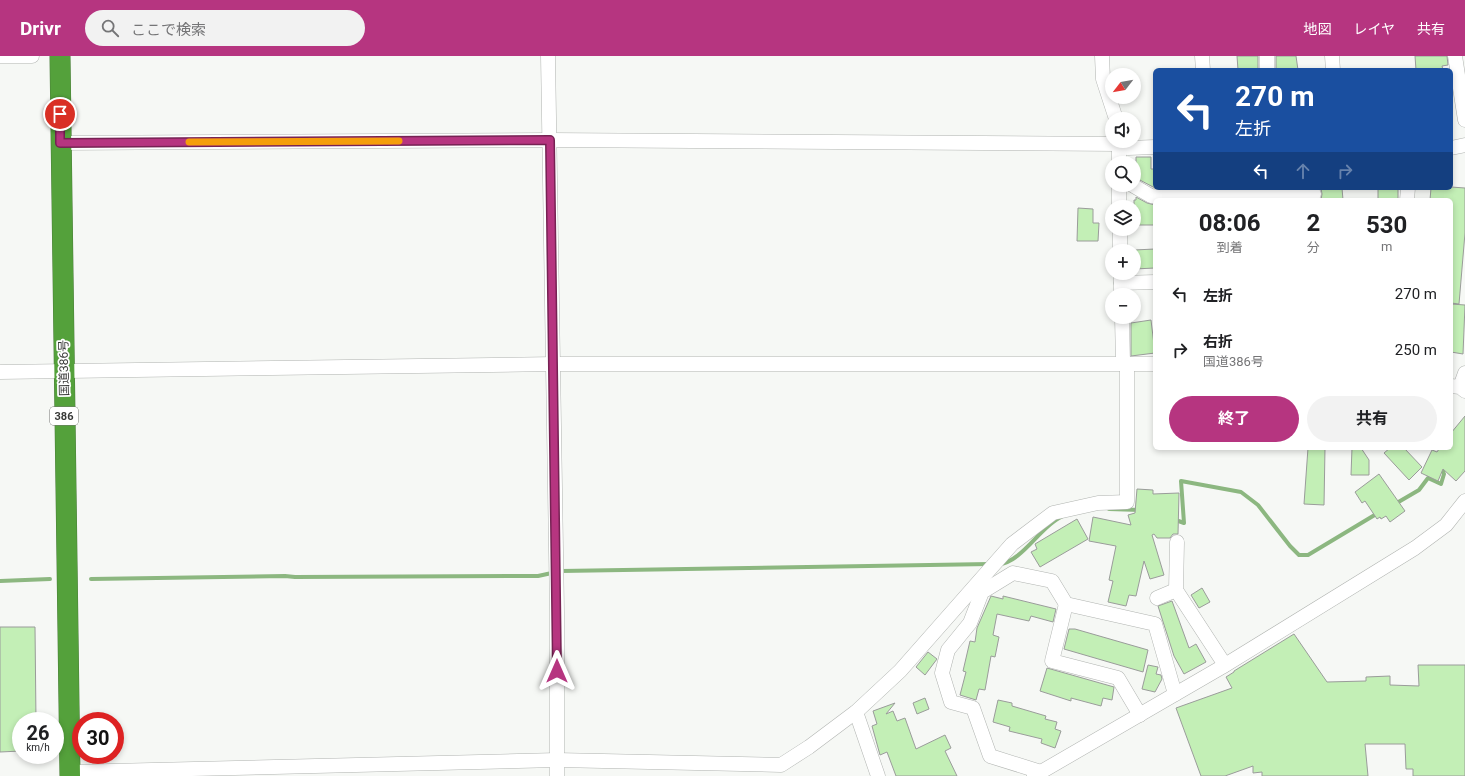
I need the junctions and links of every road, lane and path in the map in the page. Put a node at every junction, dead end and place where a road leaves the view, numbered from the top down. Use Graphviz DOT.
graph roads {
  1 [pos="0,56"];
  2 [pos="32,56"];
  3 [pos="60,56"];
  4 [pos="548,56"];
  5 [pos="1102,56"];
  6 [pos="1202,56"];
  7 [pos="1267,56"];
  8 [pos="1332,56"];
  9 [pos="1455,56"];
  10 [pos="1203,68"];
  11 [pos="1267,68"];
  12 [pos="1333,68"];
  13 [pos="1114,112"];
  14 [pos="1465,120"];
  15 [pos="550,140"];
  16 [pos="1105,142"];
  17 [pos="60,143"];
  18 [pos="1465,145"];
  19 [pos="1153,147"];
  20 [pos="1141,148"];
  21 [pos="1453,148"];
  22 [pos="1141,190"];
  23 [pos="1279,192"];
  24 [pos="1314,194"];
  25 [pos="1153,282"];
  26 [pos="1121,284"];
  27 [pos="1122,324"];
  28 [pos="1125,363"];
  29 [pos="554,364"];
  30 [pos="1153,364"];
  31 [pos="0,372"];
  32 [pos="64,372"];
  33 [pos="1465,374"];
  34 [pos="1459,388"];
  35 [pos="1465,501"];
  36 [pos="1177,542"];
  37 [pos="1176,590"];
  38 [pos="1157,598"];
  39 [pos="1066,604"];
  40 [pos="1225,665"];
  41 [pos="1175,694"];
  42 [pos="856,712"];
  43 [pos="1140,715"];
  44 [pos="557,760"];
  45 [pos="70,774"];
  46 [pos="1038,774"];
  47 [pos="557,776"];
  48 [pos="878,776"];
  1 -- 2 [label="street"];
  3 -- 17 [label="highway, 国道386号 / 386"];
  4 -- 15 [label="street"];
  5 -- 13 [label="street"];
  6 -- 10 [label="street"];
  7 -- 11 [label="street"];
  8 -- 12 [label="street"];
  9 -- 14 [label="street"];
  15 -- 16 [label="street"];
  15 -- 17 [label="street"];
  15 -- 29 [label="street"];
  17 -- 32 [label="highway, 国道386号 / 386"];
  18 -- 21 [label="street"];
  19 -- 20 [label="street"];
  22 -- 23 [label="street"];
  23 -- 24 [label="street"];
  25 -- 26 [label="street"];
  27 -- 28 [label="street"];
  28 -- 29 [label="street"];
  28 -- 30 [label="street"];
  28 -- 42 [label="street"];
  29 -- 32 [label="street"];
  29 -- 44 [label="street"];
  31 -- 32 [label="street"];
  32 -- 45 [label="highway, 国道386号 / 386"];
  33 -- 34 [label="street"];
  35 -- 40 [label="street"];
  36 -- 37 [label="street"];
  37 -- 38 [label="street"];
  37 -- 40 [label="street"];
  39 -- 41 [label="street"];
  39 -- 43 [label="street"];
  39 -- 46 [label="street"];
  40 -- 41 [label="street"];
  41 -- 43 [label="street"];
  42 -- 44 [label="street"];
  42 -- 48 [label="street"];
  43 -- 46 [label="street"];
  44 -- 45 [label="street"];
  44 -- 47 [label="street"];
}
